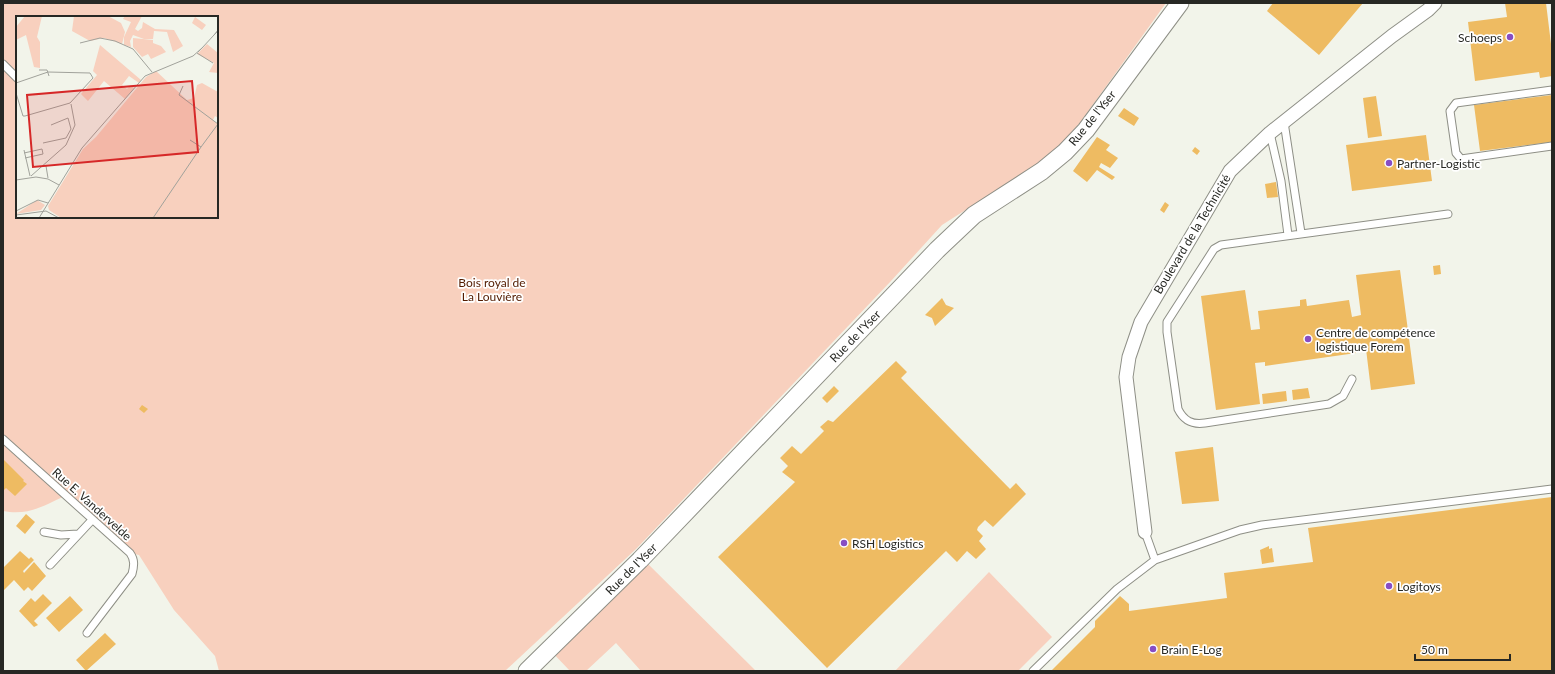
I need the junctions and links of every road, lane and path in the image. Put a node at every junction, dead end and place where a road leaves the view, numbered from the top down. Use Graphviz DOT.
graph roads {
  1 [pos="1180,3"];
  2 [pos="1435,3"];
  3 [pos="3,64"];
  4 [pos="16,77"];
  5 [pos="1552,90"];
  6 [pos="1284,122"];
  7 [pos="1270,133"];
  8 [pos="1552,146"];
  9 [pos="1448,214"];
  10 [pos="1301,233"];
  11 [pos="1288,235"];
  12 [pos="1352,379"];
  13 [pos="3,439"];
  14 [pos="1552,489"];
  15 [pos="92,520"];
  16 [pos="44,532"];
  17 [pos="1144,532"];
  18 [pos="78,534"];
  19 [pos="1155,560"];
  20 [pos="50,565"];
  21 [pos="87,633"];
  22 [pos="527,671"];
  23 [pos="1033,671"];
  1 -- 22 [label="street, Rue de l'Yser"];
  2 -- 6 [label="street, Boulevard de la Technicité"];
  3 -- 4 [label="lane"];
  5 -- 8 [label="lane"];
  6 -- 7 [label="street, Boulevard de la Technicité"];
  6 -- 10 [label="lane"];
  7 -- 11 [label="lane"];
  7 -- 17 [label="street, Boulevard de la Technicité"];
  9 -- 10 [label="lane"];
  10 -- 11 [label="lane"];
  11 -- 12 [label="lane"];
  13 -- 15 [label="lane, Rue E. Vandervelde"];
  14 -- 19 [label="lane"];
  15 -- 18 [label="lane"];
  15 -- 21 [label="lane, Rue E. Vandervelde"];
  16 -- 18 [label="lane"];
  17 -- 19 [label="lane"];
  18 -- 20 [label="lane"];
  19 -- 23 [label="lane"];
}
